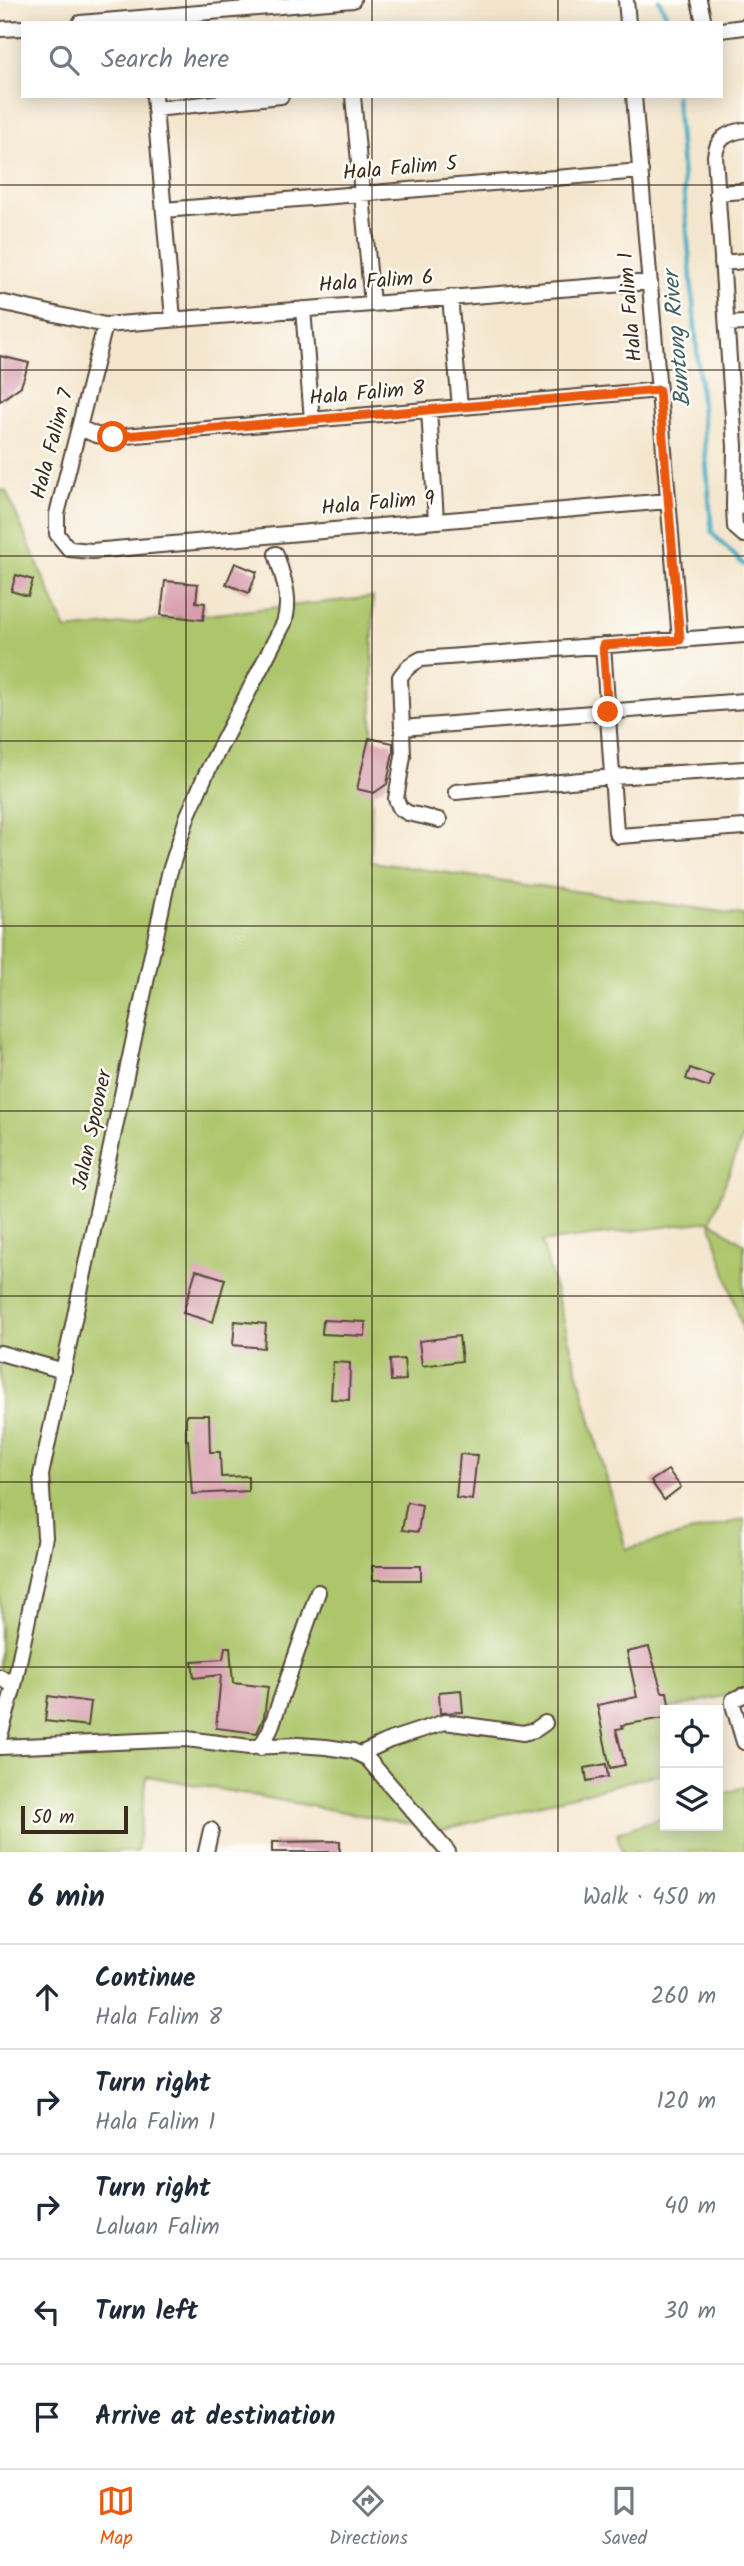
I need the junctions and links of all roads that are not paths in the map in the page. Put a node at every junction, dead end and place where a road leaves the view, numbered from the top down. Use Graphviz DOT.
graph roads {
  1 [pos="354,0"];
  2 [pos="626,0"];
  3 [pos="699,0"];
  4 [pos="104,21"];
  5 [pos="628,21"];
  6 [pos="704,21"];
  7 [pos="21,27"];
  8 [pos="744,27"];
  9 [pos="0,29"];
  10 [pos="723,30"];
  11 [pos="245,98"];
  12 [pos="353,98"];
  13 [pos="634,98"];
  14 [pos="154,103"];
  15 [pos="744,130"];
  16 [pos="640,171"];
  17 [pos="744,191"];
  18 [pos="362,193"];
  19 [pos="717,194"];
  20 [pos="163,210"];
  21 [pos="744,261"];
  22 [pos="722,263"];
  23 [pos="650,282"];
  24 [pos="450,298"];
  25 [pos="0,302"];
  26 [pos="372,304"];
  27 [pos="303,309"];
  28 [pos="173,319"];
  29 [pos="744,323"];
  30 [pos="726,324"];
  31 [pos="105,325"];
  32 [pos="659,390"];
  33 [pos="738,390"];
  34 [pos="460,407"];
  35 [pos="429,410"];
  36 [pos="312,420"];
  37 [pos="80,428"];
  38 [pos="740,446"];
  39 [pos="668,501"];
  40 [pos="739,506"];
  41 [pos="436,520"];
  42 [pos="744,535"];
  43 [pos="92,551"];
  44 [pos="276,554"];
  45 [pos="744,635"];
  46 [pos="680,640"];
  47 [pos="603,645"];
  48 [pos="744,701"];
  49 [pos="608,712"];
  50 [pos="402,727"];
  51 [pos="744,769"];
  52 [pos="612,777"];
  53 [pos="456,792"];
  54 [pos="439,820"];
  55 [pos="744,827"];
  56 [pos="0,1353"];
  57 [pos="64,1371"];
  58 [pos="318,1592"];
  59 [pos="0,1677"];
  60 [pos="14,1686"];
  61 [pos="738,1697"];
  62 [pos="545,1723"];
  63 [pos="0,1735"];
  64 [pos="744,1742"];
  65 [pos="0,1747"];
  66 [pos="260,1748"];
  67 [pos="360,1754"];
  68 [pos="211,1830"];
  69 [pos="206,1852"];
  70 [pos="448,1852"];
  1 -- 4 [label="street"];
  2 -- 5 [label="street"];
  3 -- 6 [label="street"];
  7 -- 9 [label="street"];
  8 -- 10 [label="street"];
  11 -- 14 [label="street"];
  12 -- 18 [label="street"];
  13 -- 16 [label="street, Hala Falim 1"];
  14 -- 20 [label="street"];
  15 -- 19 [label="street"];
  16 -- 18 [label="street, Hala Falim 5"];
  16 -- 23 [label="street, Hala Falim 1"];
  17 -- 19 [label="street"];
  18 -- 20 [label="street, Hala Falim 5"];
  18 -- 26 [label="street"];
  19 -- 22 [label="street"];
  20 -- 28 [label="street"];
  21 -- 22 [label="street"];
  22 -- 30 [label="street"];
  23 -- 24 [label="street, Hala Falim 6"];
  23 -- 32 [label="street, Hala Falim 1"];
  24 -- 26 [label="street, Hala Falim 6"];
  24 -- 34 [label="street"];
  25 -- 31 [label="street, Hala Falim 6"];
  26 -- 27 [label="street, Hala Falim 6"];
  27 -- 28 [label="street, Hala Falim 6"];
  27 -- 36 [label="street"];
  28 -- 31 [label="street, Hala Falim 6"];
  29 -- 30 [label="street"];
  30 -- 33 [label="street"];
  31 -- 37 [label="street, Hala Falim 7"];
  32 -- 34 [label="street, Hala Falim 8"];
  32 -- 39 [label="street, Hala Falim 1"];
  33 -- 38 [label="street"];
  34 -- 35 [label="street, Hala Falim 8"];
  35 -- 36 [label="street, Hala Falim 8"];
  35 -- 41 [label="street"];
  36 -- 37 [label="street, Hala Falim 8"];
  37 -- 43 [label="street, Hala Falim 7"];
  38 -- 40 [label="street"];
  39 -- 41 [label="street, Hala Falim 9"];
  39 -- 46 [label="street, Hala Falim 1"];
  40 -- 42 [label="street"];
  41 -- 43 [label="street, Hala Falim 9"];
  44 -- 57 [label="street, Jalan Spooner"];
  45 -- 46 [label="street"];
  46 -- 47 [label="street"];
  47 -- 49 [label="street"];
  47 -- 50 [label="street"];
  48 -- 49 [label="street"];
  49 -- 50 [label="street"];
  49 -- 52 [label="street"];
  50 -- 54 [label="street"];
  51 -- 52 [label="street"];
  52 -- 53 [label="street"];
  52 -- 55 [label="street"];
  56 -- 57 [label="street"];
  57 -- 60 [label="street, Jalan Spooner"];
  58 -- 66 [label="street"];
  59 -- 60 [label="street"];
  60 -- 63 [label="street, Jalan Spooner"];
  61 -- 64 [label="street"];
  62 -- 67 [label="street"];
  65 -- 66 [label="street"];
  66 -- 67 [label="street"];
  67 -- 70 [label="street"];
  68 -- 69 [label="street"];
}
